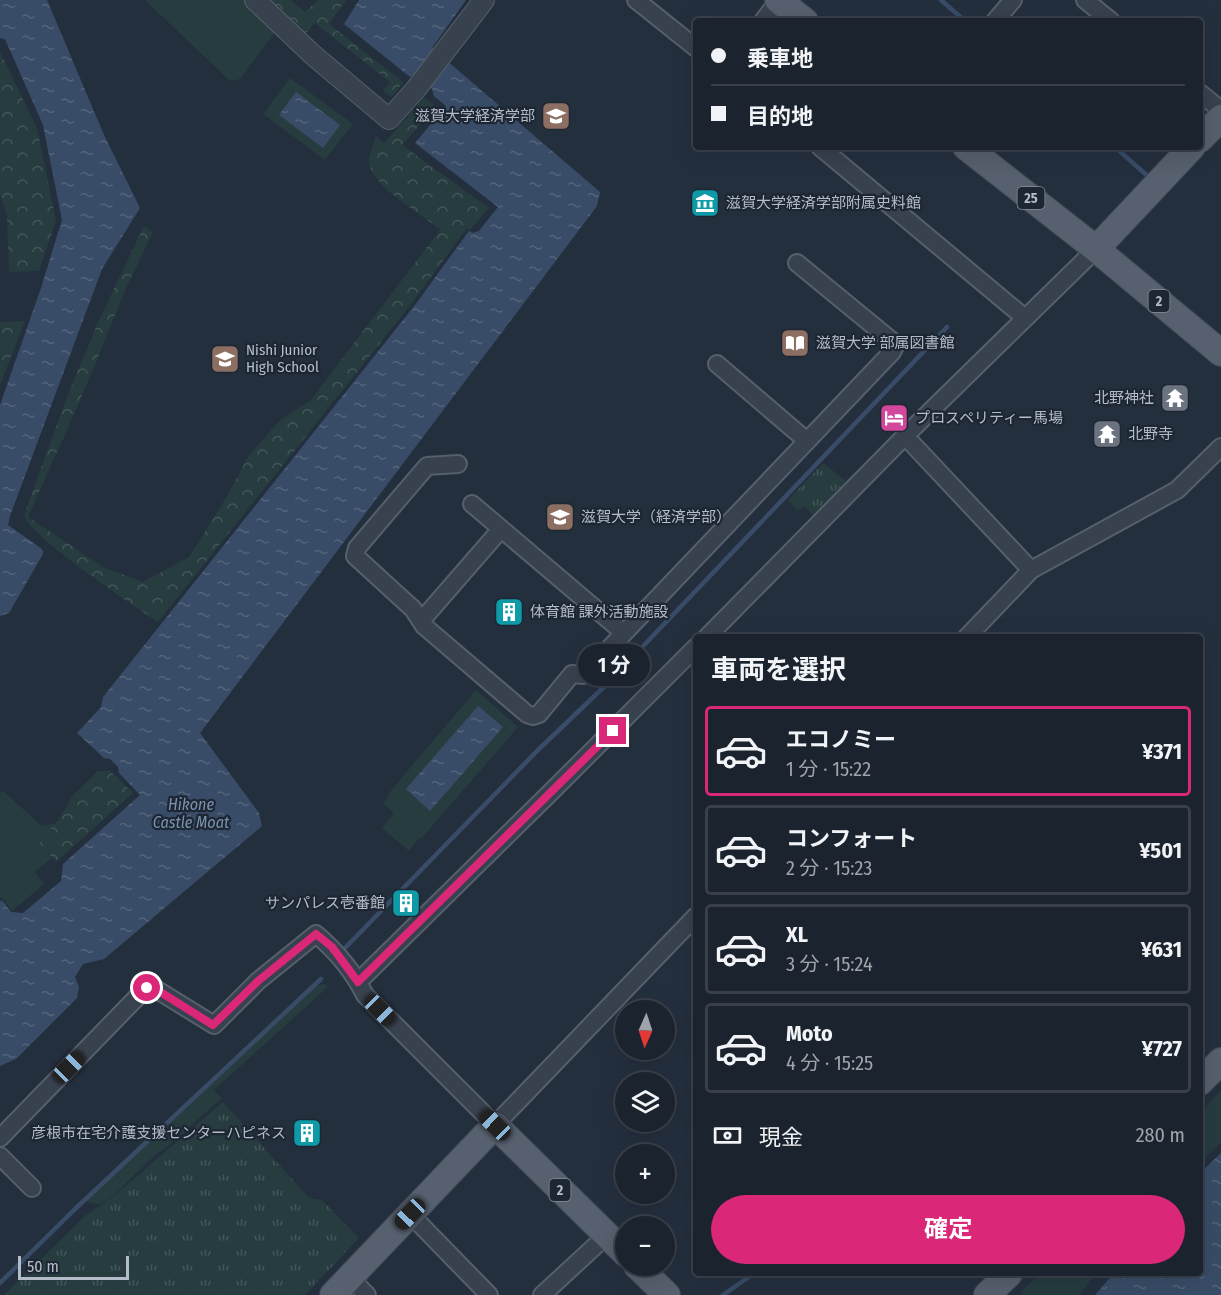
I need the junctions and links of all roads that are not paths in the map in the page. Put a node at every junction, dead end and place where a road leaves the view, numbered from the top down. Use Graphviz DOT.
graph roads {
  1 [pos="255,0"];
  2 [pos="484,0"];
  3 [pos="636,0"];
  4 [pos="778,0"];
  5 [pos="1013,0"];
  6 [pos="1085,0"];
  7 [pos="765,18"];
  8 [pos="801,18"];
  9 [pos="998,18"];
  10 [pos="1105,18"];
  11 [pos="693,46"];
  12 [pos="1203,95"];
  13 [pos="1221,110"];
  14 [pos="1221,118"];
  15 [pos="1203,136"];
  16 [pos="824,150"];
  17 [pos="970,150"];
  18 [pos="1189,150"];
  19 [pos="1096,249"];
  20 [pos="797,263"];
  21 [pos="1025,318"];
  22 [pos="1221,352"];
  23 [pos="717,364"];
  24 [pos="905,436"];
  25 [pos="807,441"];
  26 [pos="1221,447"];
  27 [pos="458,464"];
  28 [pos="472,504"];
  29 [pos="501,529"];
  30 [pos="1031,570"];
  31 [pos="421,621"];
  32 [pos="624,633"];
  33 [pos="710,634"];
  34 [pos="970,634"];
  35 [pos="693,650"];
  36 [pos="693,919"];
  37 [pos="358,982"];
  38 [pos="1221,1061"];
  39 [pos="1203,1079"];
  40 [pos="495,1125"];
  41 [pos="0,1138"];
  42 [pos="0,1156"];
  43 [pos="32,1188"];
  44 [pos="410,1214"];
  45 [pos="606,1236"];
  46 [pos="615,1244"];
  47 [pos="648,1276"];
  48 [pos="1007,1276"];
  49 [pos="350,1289"];
  50 [pos="489,1295"];
  51 [pos="542,1295"];
  52 [pos="668,1295"];
  53 [pos="987,1295"];
  1 -- 2 [label="street"];
  3 -- 11 [label="street"];
  4 -- 7 [label="street"];
  4 -- 8 [label="main road"];
  5 -- 9 [label="street"];
  6 -- 10 [label="street"];
  12 -- 13 [label="street"];
  14 -- 15 [label="main road"];
  16 -- 21 [label="street"];
  17 -- 19 [label="main road, 25"];
  18 -- 19 [label="main road"];
  19 -- 21 [label="street"];
  19 -- 22 [label="main road, 2"];
  20 -- 25 [label="street"];
  21 -- 24 [label="street"];
  23 -- 25 [label="street"];
  24 -- 30 [label="street"];
  24 -- 33 [label="street"];
  25 -- 32 [label="street"];
  26 -- 30 [label="street"];
  27 -- 31 [label="street"];
  28 -- 29 [label="street"];
  29 -- 31 [label="street"];
  29 -- 32 [label="street"];
  30 -- 34 [label="street"];
  31 -- 32 [label="street"];
  35 -- 37 [label="street"];
  36 -- 40 [label="street"];
  37 -- 40 [label="street"];
  37 -- 41 [label="street"];
  38 -- 39 [label="main road"];
  40 -- 44 [label="main road"];
  40 -- 45 [label="main road, 2"];
  42 -- 43 [label="street"];
  44 -- 49 [label="main road"];
  44 -- 50 [label="street"];
  45 -- 46 [label="main road, 2"];
  45 -- 51 [label="street"];
  47 -- 52 [label="main road"];
  48 -- 53 [label="main road"];
}
